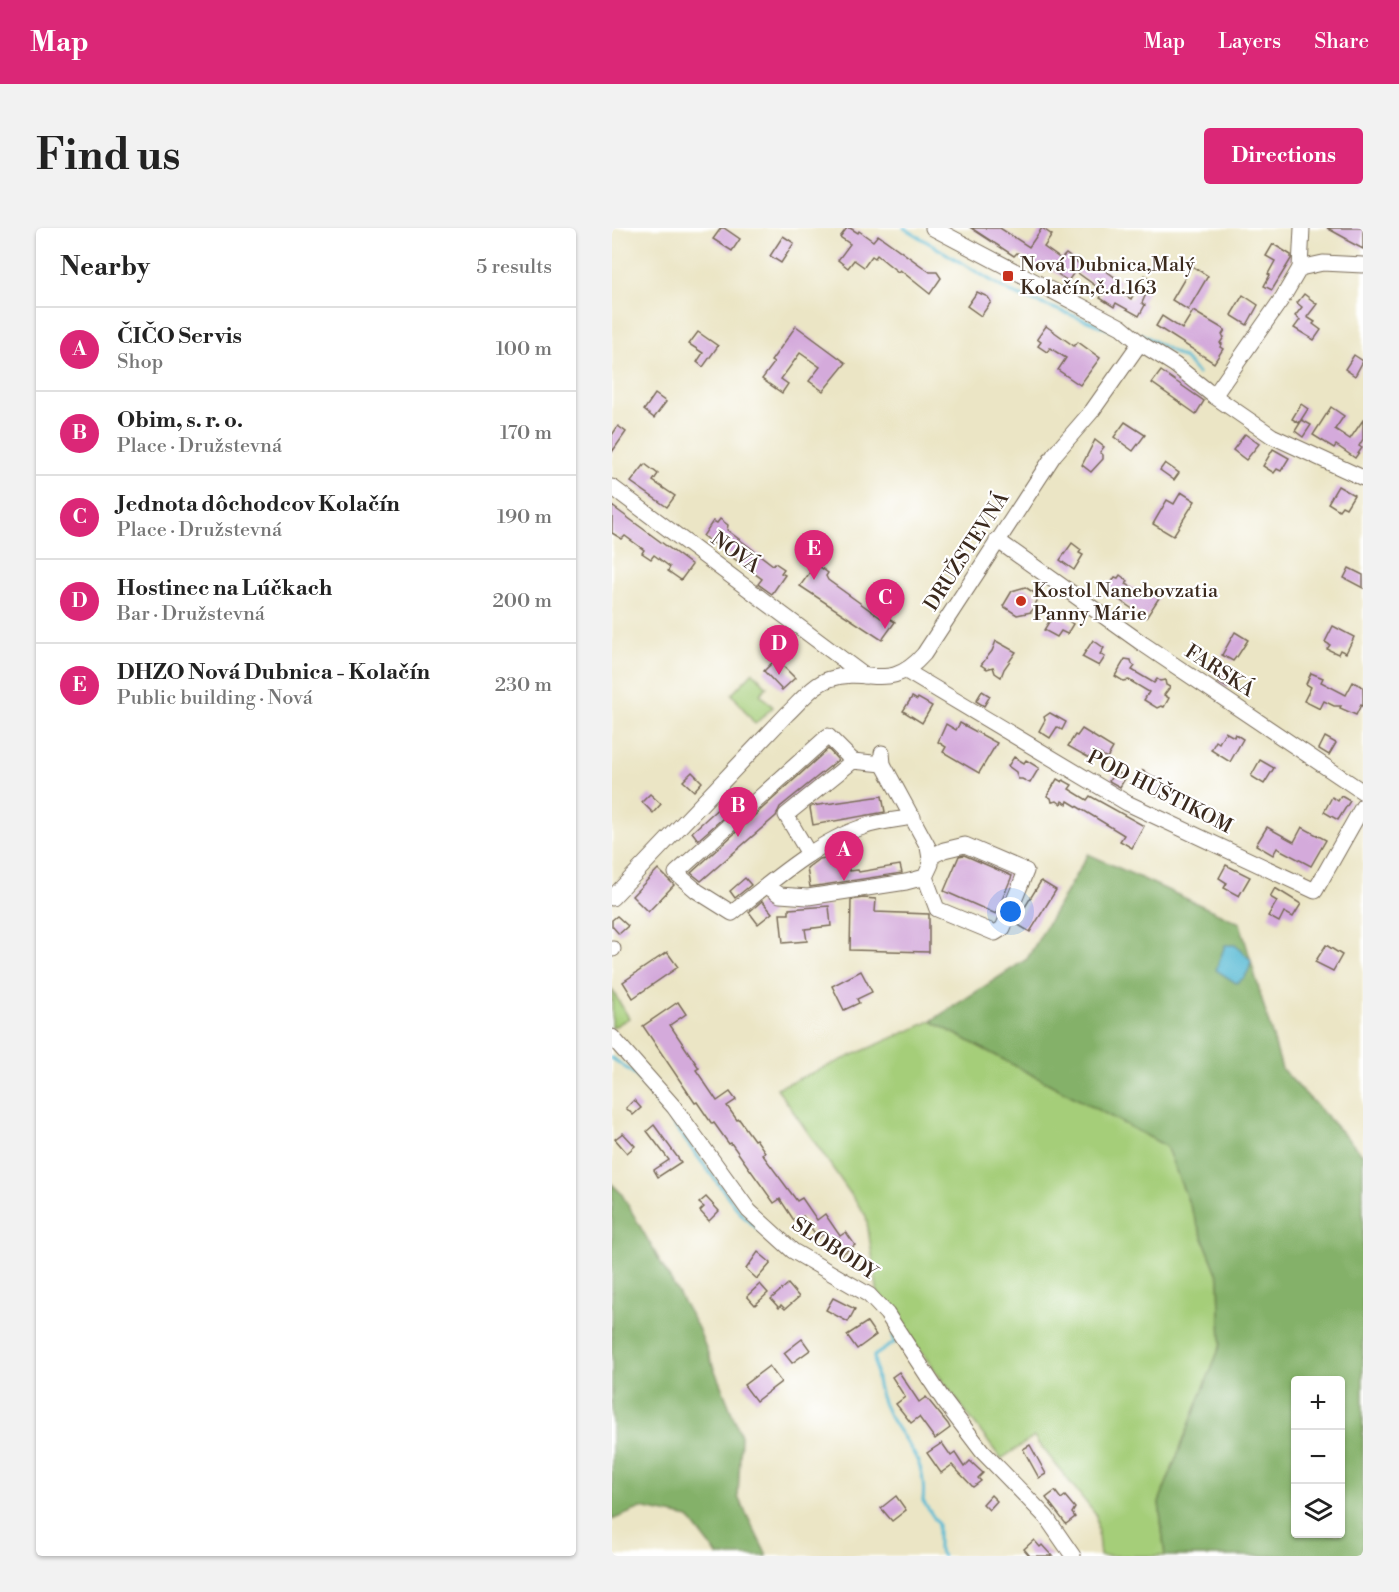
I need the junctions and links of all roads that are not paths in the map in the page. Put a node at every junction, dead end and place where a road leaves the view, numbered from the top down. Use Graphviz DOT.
graph roads {
  1 [pos="933,228"];
  2 [pos="1302,228"];
  3 [pos="1363,265"];
  4 [pos="1300,268"];
  5 [pos="1140,343"];
  6 [pos="1214,396"];
  7 [pos="1363,478"];
  8 [pos="612,487"];
  9 [pos="997,540"];
  10 [pos="834,653"];
  11 [pos="906,671"];
  12 [pos="865,676"];
  13 [pos="830,679"];
  14 [pos="853,761"];
  15 [pos="1363,792"];
  16 [pos="1363,806"];
  17 [pos="913,817"];
  18 [pos="809,854"];
  19 [pos="930,857"];
  20 [pos="925,877"];
  21 [pos="766,886"];
  22 [pos="612,898"];
  23 [pos="612,1037"];
  24 [pos="1072,1556"];
  1 -- 5 [label="street"];
  2 -- 4 [label="street"];
  3 -- 4 [label="street"];
  4 -- 6 [label="street"];
  5 -- 6 [label="street"];
  5 -- 9 [label="street, DRUŽSTEVNÁ"];
  6 -- 7 [label="street"];
  8 -- 10 [label="street, NOVÁ"];
  9 -- 11 [label="street, DRUŽSTEVNÁ"];
  9 -- 15 [label="street, FARSKÁ"];
  10 -- 12 [label="street, NOVÁ"];
  10 -- 13 [label="street"];
  11 -- 12 [label="street"];
  11 -- 16 [label="street, POD HÚŠTIKOM"];
  12 -- 13 [label="street"];
  13 -- 22 [label="street"];
  14 -- 17 [label="street"];
  14 -- 18 [label="street"];
  14 -- 21 [label="street"];
  17 -- 18 [label="street"];
  17 -- 19 [label="street"];
  18 -- 21 [label="street"];
  19 -- 20 [label="street"];
  19 -- 20 [label="street"];
  20 -- 21 [label="street"];
  23 -- 24 [label="street, SLOBODY"];
}
